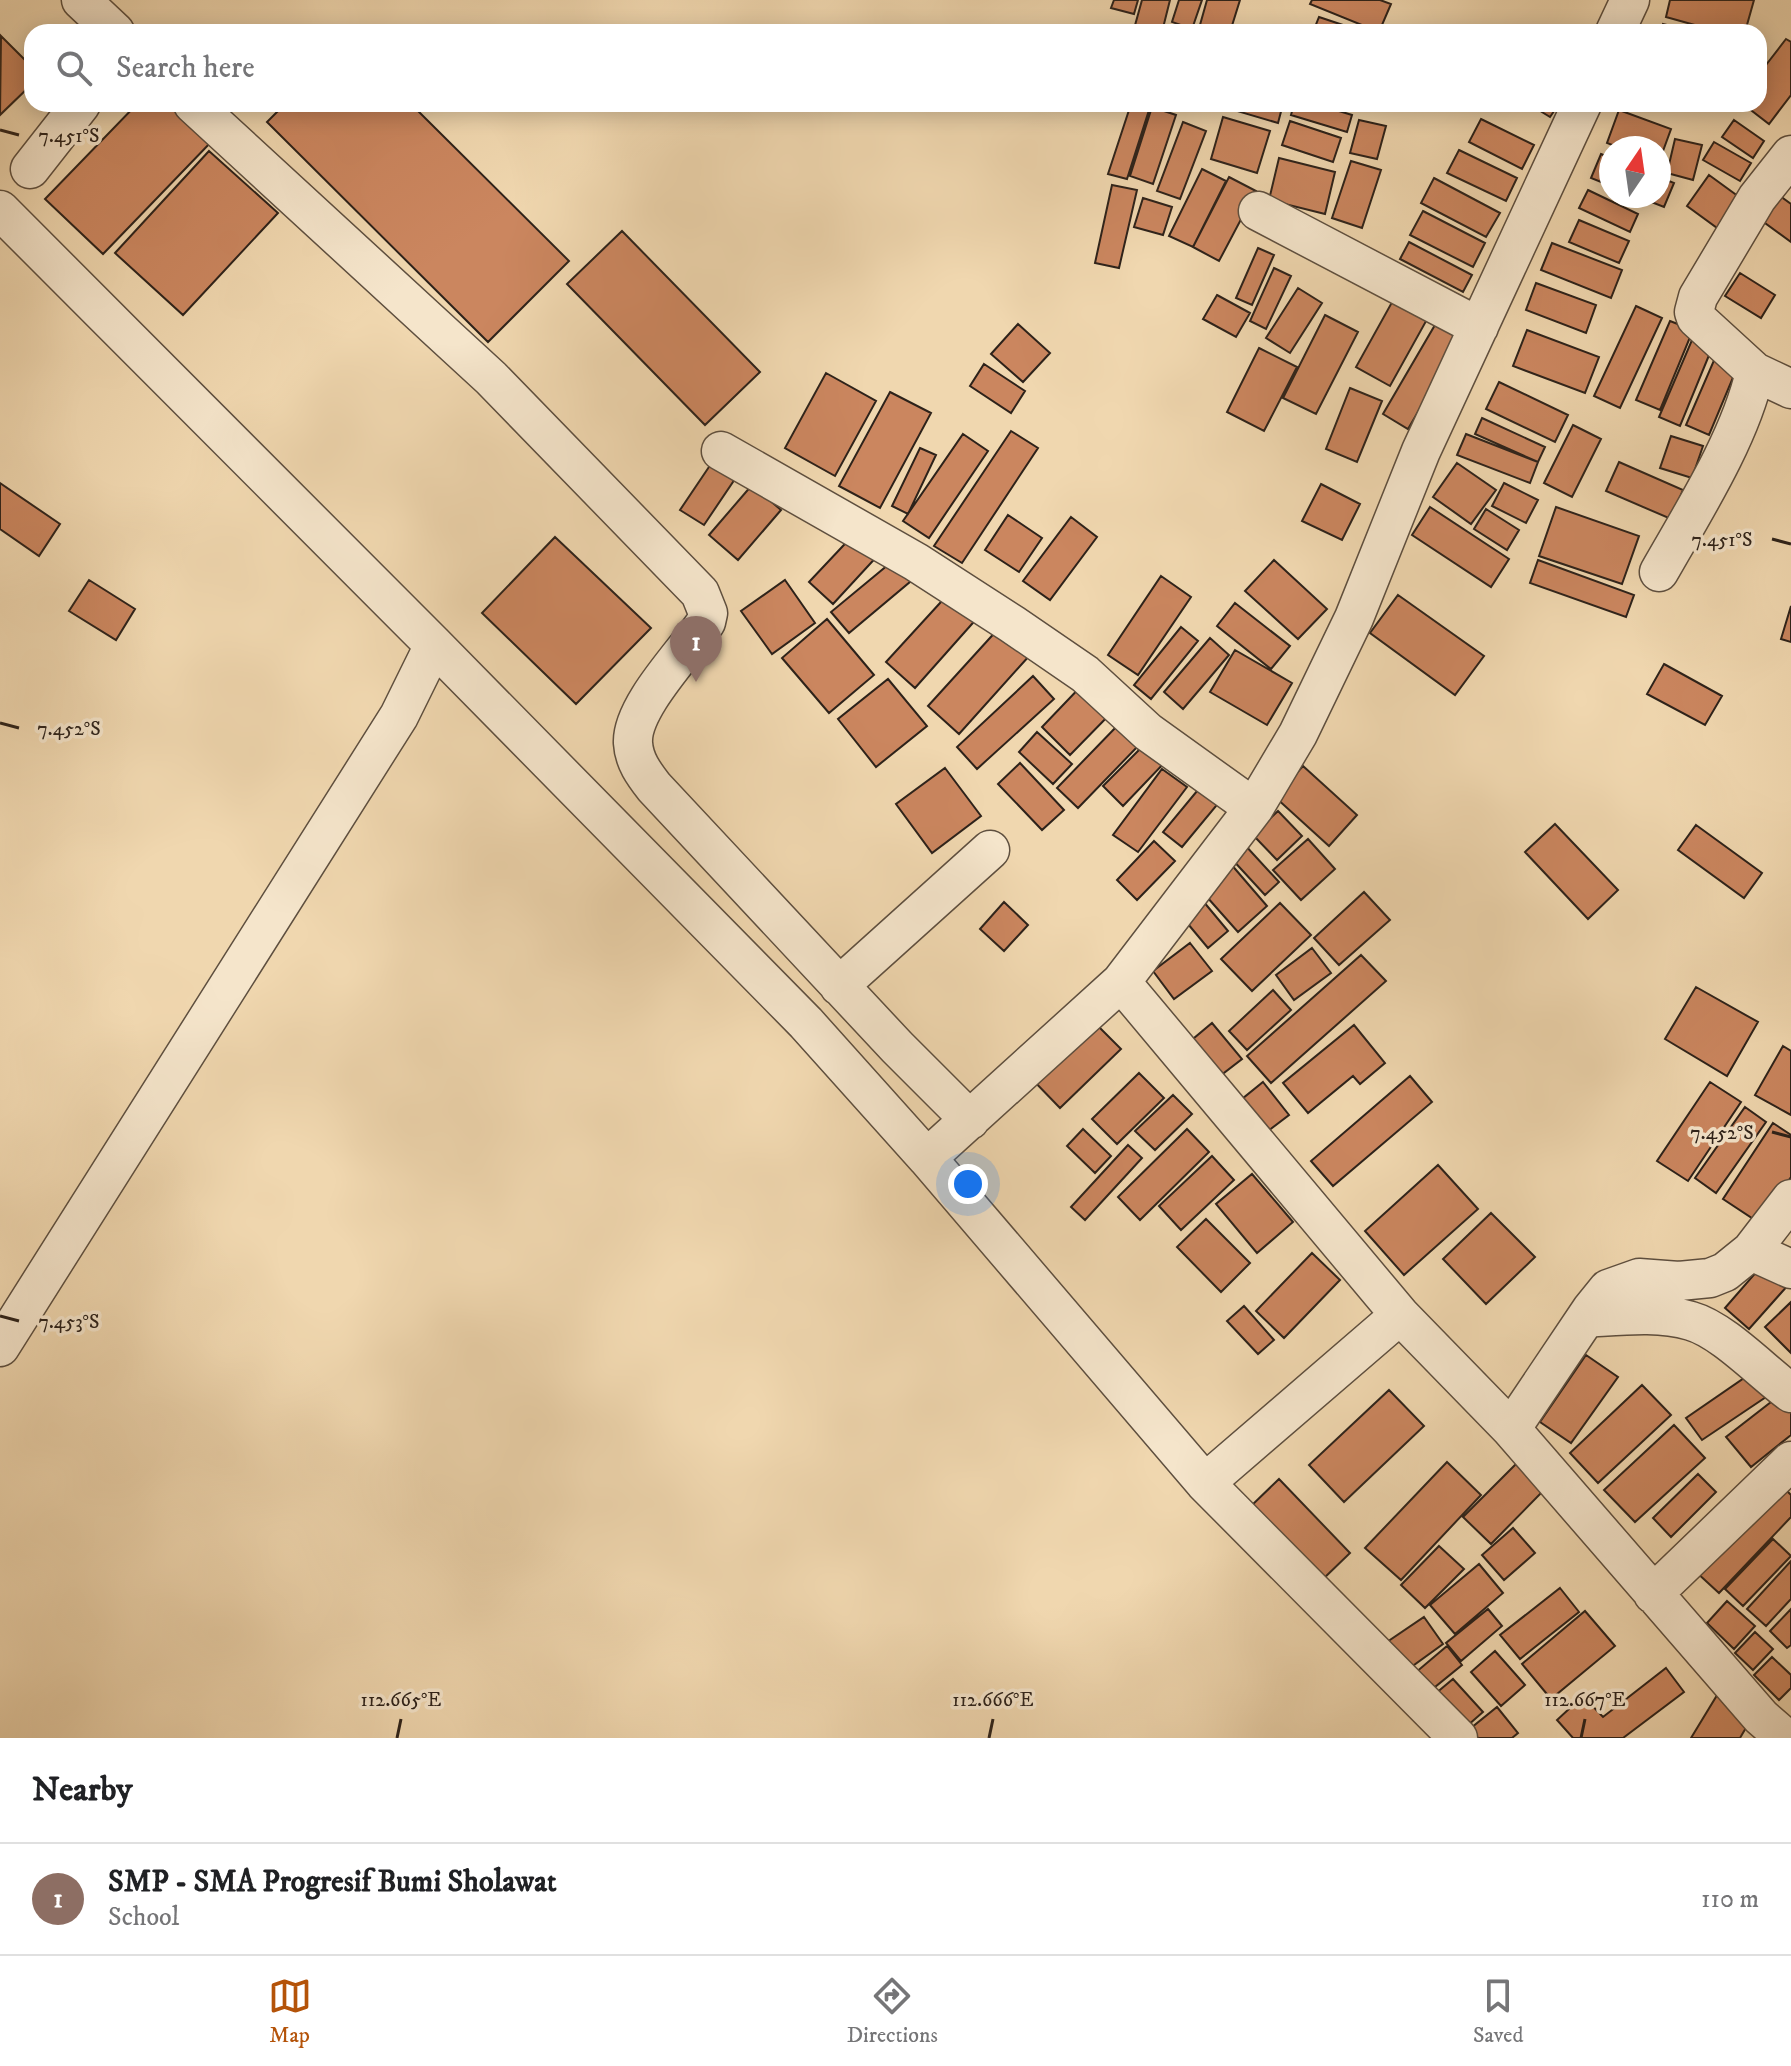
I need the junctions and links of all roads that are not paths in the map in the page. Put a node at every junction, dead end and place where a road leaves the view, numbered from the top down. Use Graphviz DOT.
graph roads {
  1 [pos="81,0"];
  2 [pos="1630,0"];
  3 [pos="106,24"];
  4 [pos="1619,24"];
  5 [pos="75,112"];
  6 [pos="202,112"];
  7 [pos="1578,112"];
  8 [pos="1791,155"];
  9 [pos="30,169"];
  10 [pos="0,210"];
  11 [pos="1258,211"];
  12 [pos="1479,327"];
  13 [pos="1755,372"];
  14 [pos="1791,389"];
  15 [pos="721,451"];
  16 [pos="1659,572"];
  17 [pos="434,645"];
  18 [pos="1254,808"];
  19 [pos="990,850"];
  20 [pos="1121,982"];
  21 [pos="839,986"];
  22 [pos="970,1120"];
  23 [pos="927,1158"];
  24 [pos="1791,1199"];
  25 [pos="1751,1251"];
  26 [pos="1791,1269"];
  27 [pos="1595,1306"];
  28 [pos="1400,1315"];
  29 [pos="0,1347"];
  30 [pos="1791,1393"];
  31 [pos="1511,1429"];
  32 [pos="1791,1461"];
  33 [pos="1205,1483"];
  34 [pos="1653,1594"];
  35 [pos="1791,1729"];
  36 [pos="1458,1738"];
  37 [pos="1784,1738"];
  1 -- 3 [label="street"];
  2 -- 4 [label="street"];
  5 -- 9 [label="street"];
  6 -- 21 [label="street"];
  7 -- 12 [label="street"];
  8 -- 13 [label="street"];
  10 -- 17 [label="street"];
  11 -- 12 [label="street"];
  12 -- 18 [label="street"];
  13 -- 14 [label="street"];
  13 -- 16 [label="street"];
  15 -- 18 [label="street"];
  17 -- 23 [label="street"];
  17 -- 29 [label="street"];
  18 -- 20 [label="street"];
  19 -- 21 [label="street"];
  20 -- 22 [label="street"];
  20 -- 28 [label="street"];
  21 -- 22 [label="street"];
  22 -- 23 [label="street"];
  23 -- 33 [label="street"];
  24 -- 25 [label="street"];
  25 -- 26 [label="street"];
  25 -- 27 [label="street"];
  27 -- 30 [label="street"];
  27 -- 31 [label="street"];
  28 -- 31 [label="street"];
  28 -- 33 [label="street"];
  31 -- 34 [label="street"];
  32 -- 34 [label="street"];
  33 -- 36 [label="street"];
  34 -- 37 [label="street"];
  35 -- 37 [label="street"];
}
